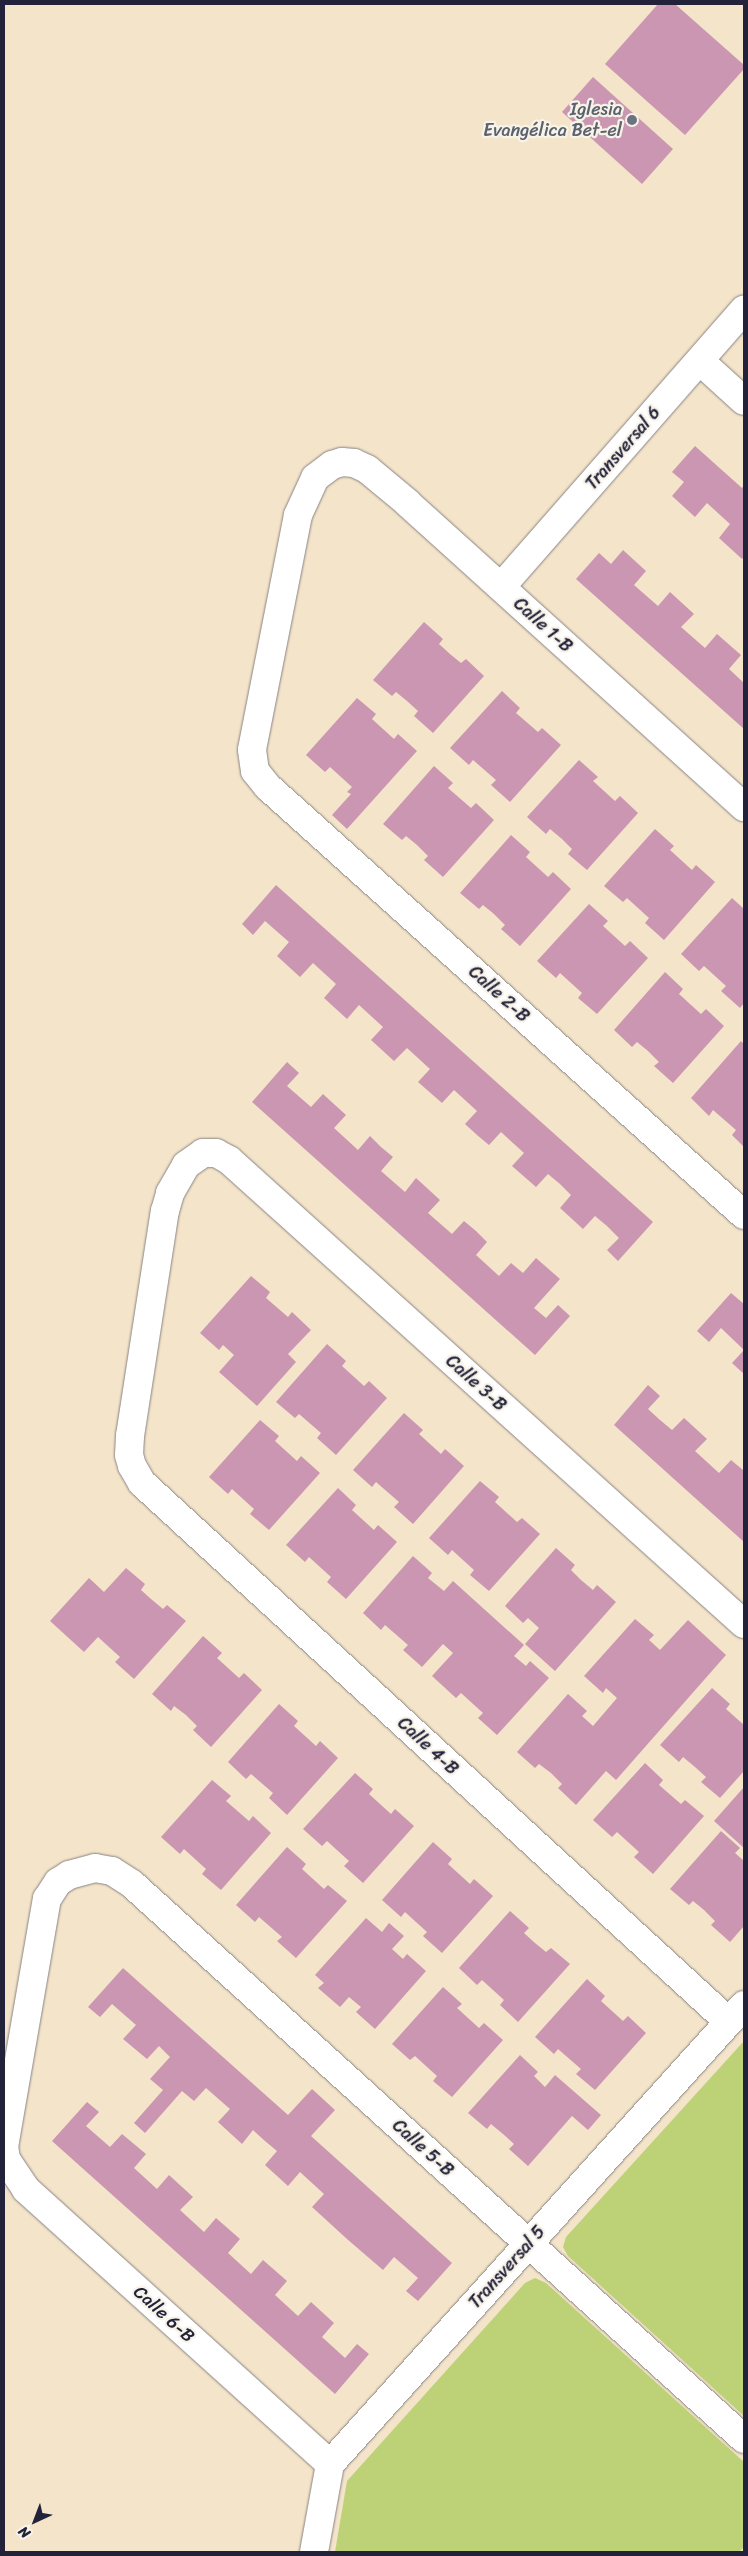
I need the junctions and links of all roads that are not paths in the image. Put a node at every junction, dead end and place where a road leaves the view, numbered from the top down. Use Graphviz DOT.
graph roads {
  1 [pos="744,309"];
  2 [pos="700,361"];
  3 [pos="744,401"];
  4 [pos="501,587"];
  5 [pos="255,771"];
  6 [pos="744,807"];
  7 [pos="744,1215"];
  8 [pos="132,1466"];
  9 [pos="744,1624"];
  10 [pos="736,2013"];
  11 [pos="6,2159"];
  12 [pos="528,2243"];
  13 [pos="744,2439"];
  14 [pos="330,2464"];
  15 [pos="314,2552"];
  1 -- 2 [label="street, Transversal 6"];
  2 -- 3 [label="street"];
  2 -- 4 [label="street, Transversal 6"];
  4 -- 5 [label="street, Calle 1-B"];
  4 -- 6 [label="street, Calle 1-B"];
  5 -- 7 [label="street, Calle 2-B"];
  8 -- 9 [label="street, Calle 3-B"];
  8 -- 10 [label="street, Calle 4-B"];
  10 -- 12 [label="street, Transversal 5"];
  11 -- 12 [label="street, Calle 5-B"];
  11 -- 14 [label="street, Calle 6-B"];
  12 -- 13 [label="street, Calle 5-B"];
  12 -- 14 [label="street, Transversal 5"];
  14 -- 15 [label="street"];
}
